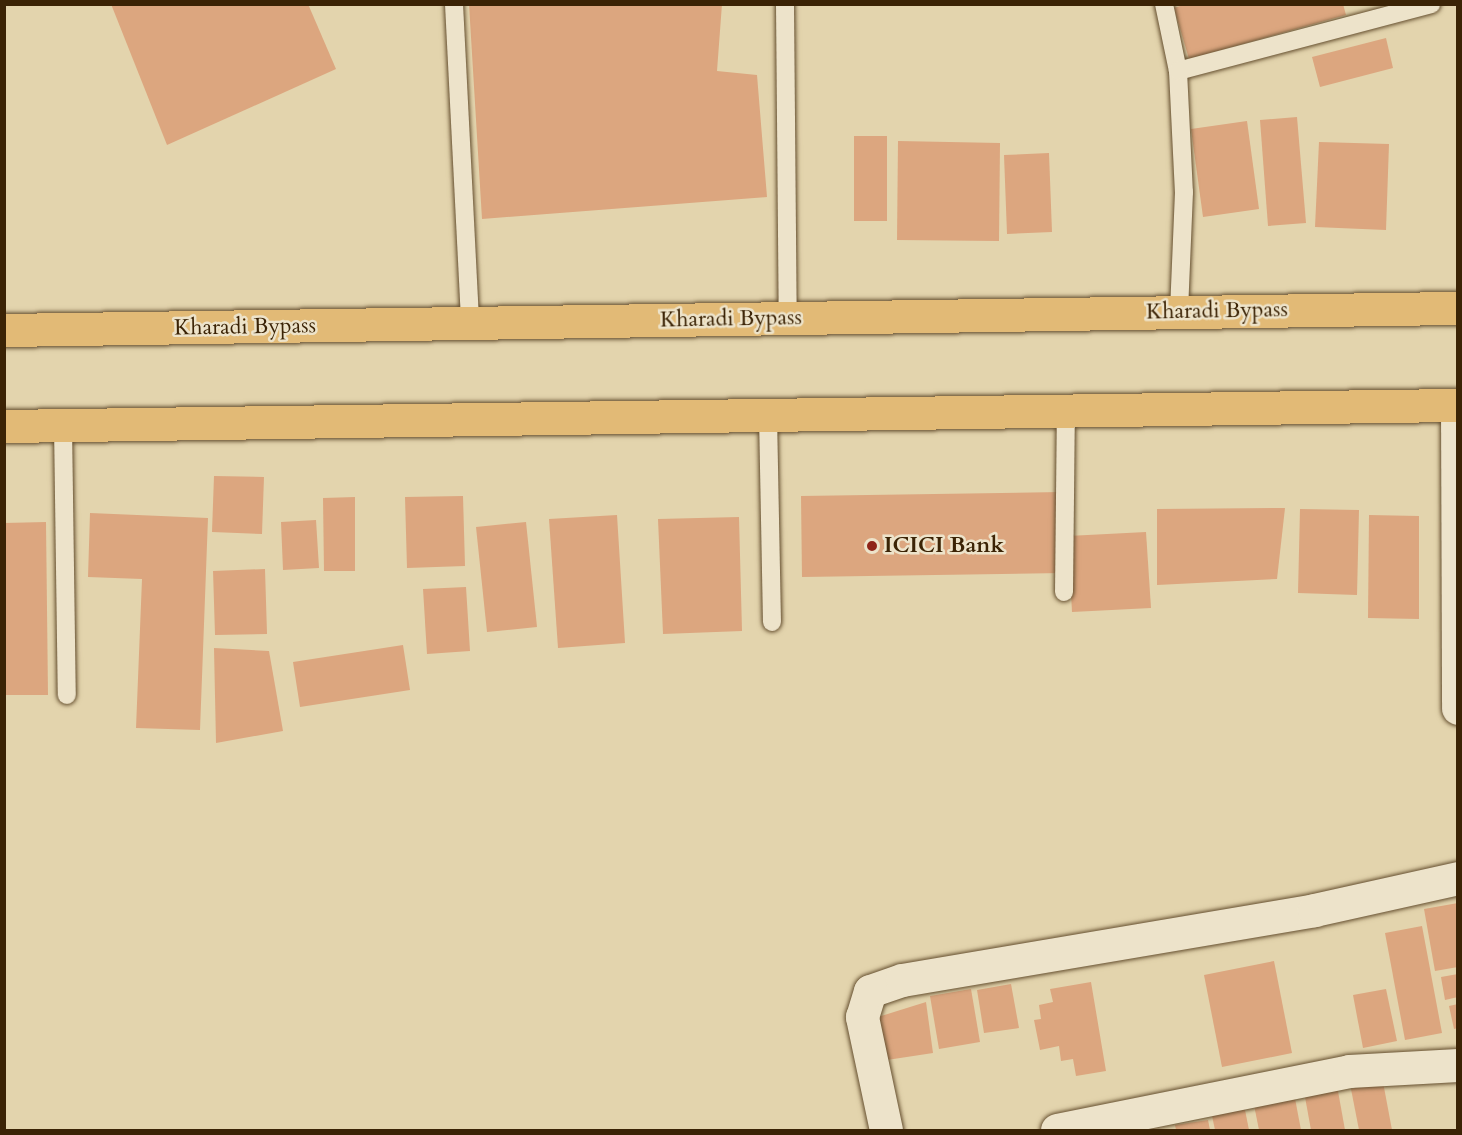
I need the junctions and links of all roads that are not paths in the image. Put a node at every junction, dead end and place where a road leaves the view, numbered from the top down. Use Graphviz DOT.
graph roads {
  1 [pos="454,4"];
  2 [pos="785,4"];
  3 [pos="1164,4"];
  4 [pos="1431,4"];
  5 [pos="1178,71"];
  6 [pos="1458,308"];
  7 [pos="1179,312"];
  8 [pos="788,318"];
  9 [pos="470,323"];
  10 [pos="4,330"];
  11 [pos="1457,405"];
  12 [pos="1066,410"];
  13 [pos="768,415"];
  14 [pos="63,425"];
  15 [pos="4,426"];
  16 [pos="1064,592"];
  17 [pos="772,622"];
  18 [pos="68,695"];
  19 [pos="1458,708"];
  20 [pos="1458,878"];
  21 [pos="1458,1065"];
  22 [pos="886,1131"];
  23 [pos="1057,1131"];
  1 -- 9 [label="lane"];
  2 -- 8 [label="lane"];
  3 -- 5 [label="lane"];
  4 -- 5 [label="lane"];
  5 -- 7 [label="lane"];
  6 -- 7 [label="highway, Kharadi Bypass"];
  7 -- 8 [label="highway, Kharadi Bypass"];
  8 -- 9 [label="highway, Kharadi Bypass"];
  9 -- 10 [label="highway, Kharadi Bypass"];
  11 -- 12 [label="highway"];
  11 -- 19 [label="street"];
  12 -- 13 [label="highway"];
  12 -- 16 [label="lane"];
  13 -- 14 [label="highway"];
  13 -- 17 [label="lane"];
  14 -- 15 [label="highway"];
  14 -- 18 [label="lane"];
  20 -- 22 [label="street"];
  21 -- 23 [label="street"];
}
